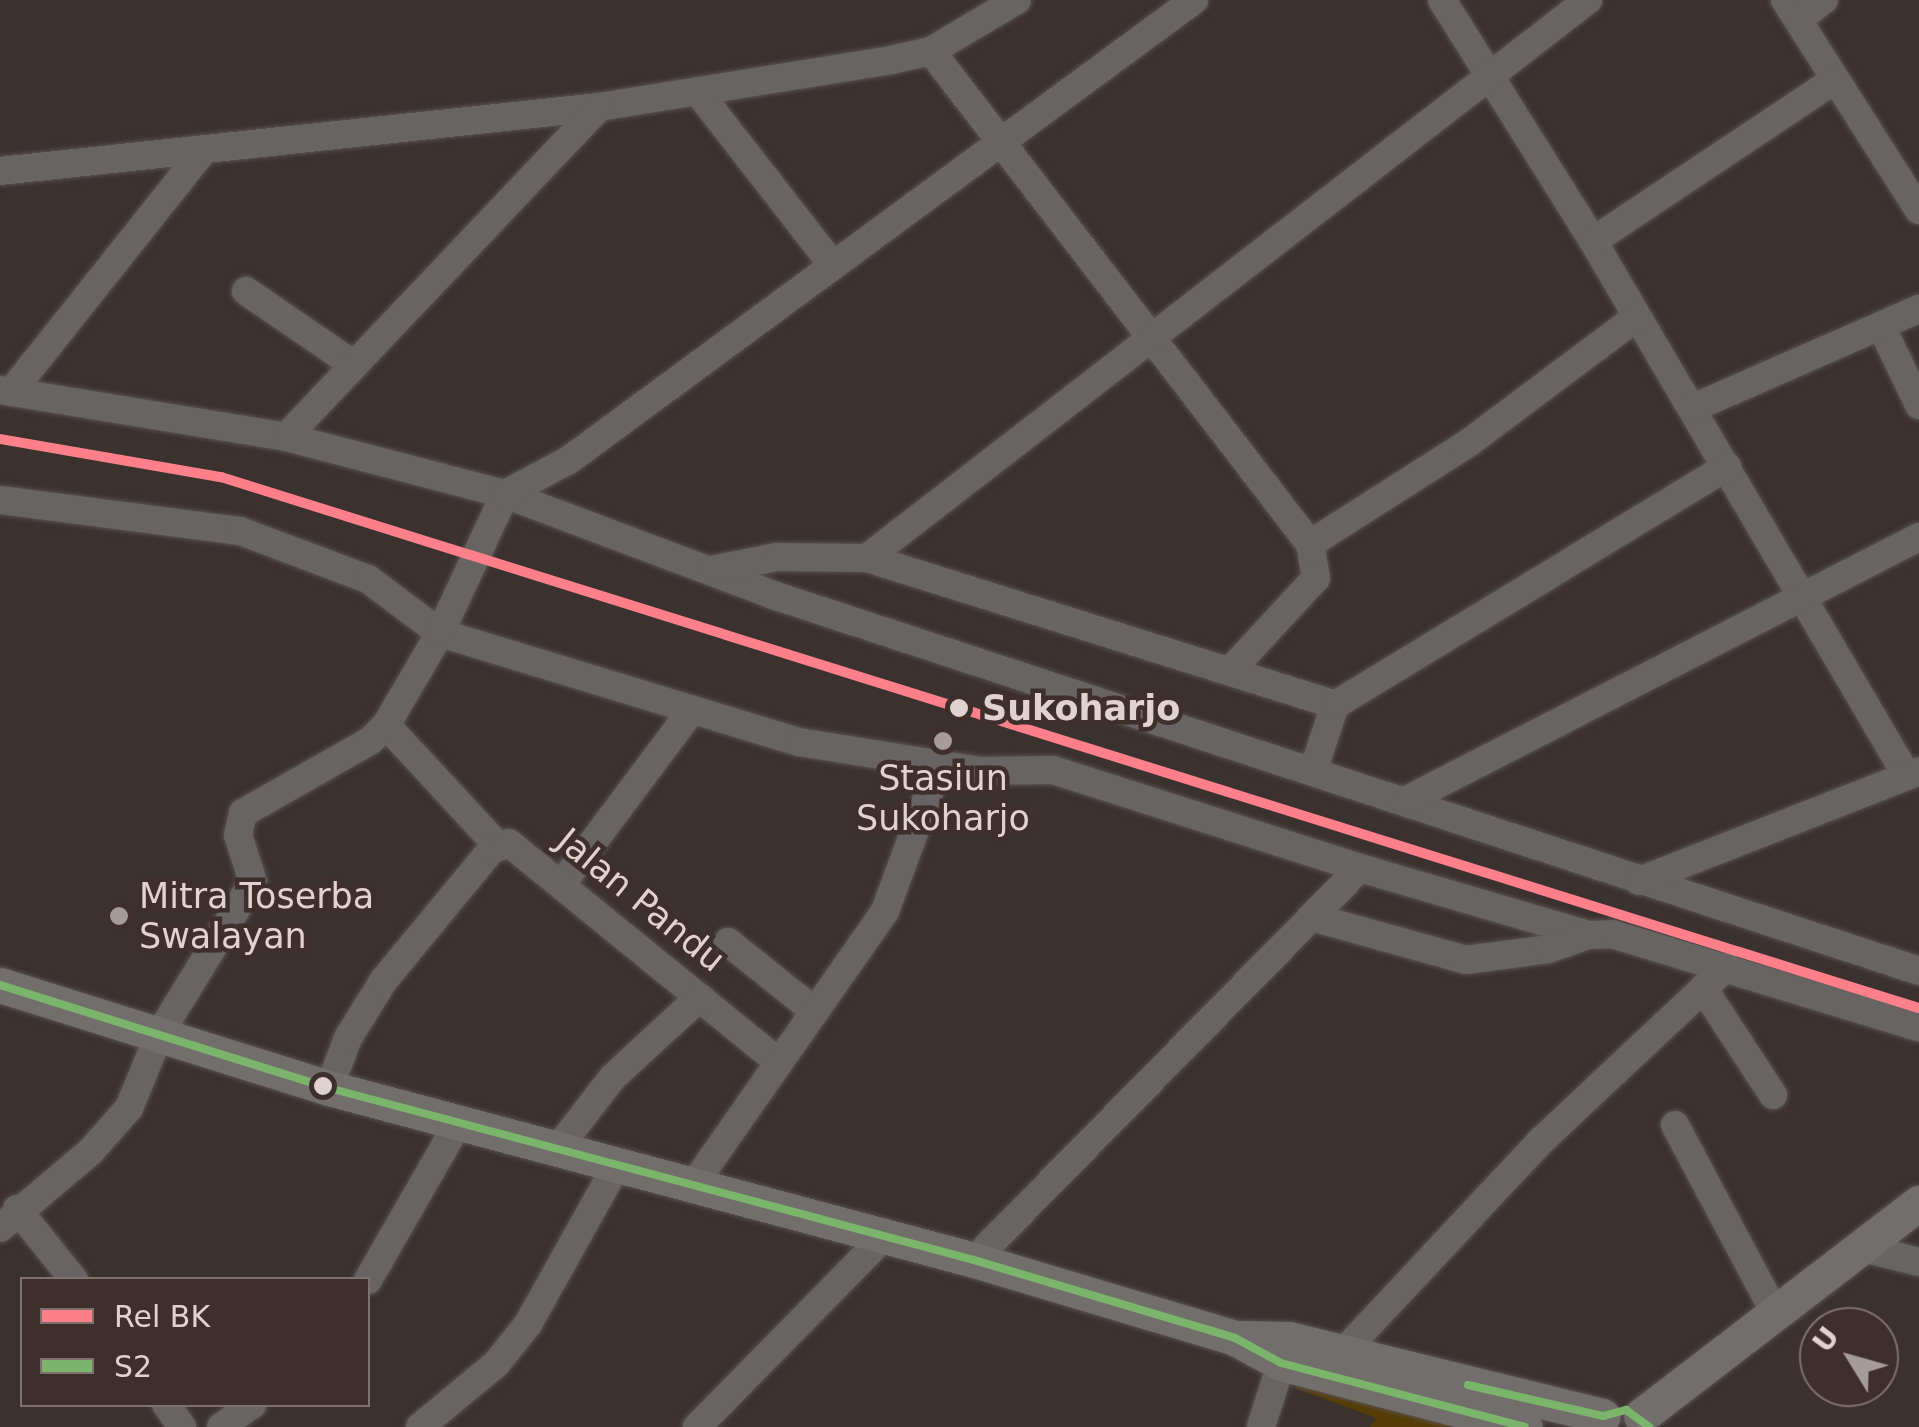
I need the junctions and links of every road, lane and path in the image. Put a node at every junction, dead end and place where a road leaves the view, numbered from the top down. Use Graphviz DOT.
graph roads {
  1 [pos="1016,0"];
  2 [pos="1194,0"];
  3 [pos="1442,0"];
  4 [pos="1588,0"];
  5 [pos="1824,0"];
  6 [pos="1791,10"];
  7 [pos="931,51"];
  8 [pos="1489,77"];
  9 [pos="1834,80"];
  10 [pos="698,92"];
  11 [pos="599,107"];
  12 [pos="999,139"];
  13 [pos="203,151"];
  14 [pos="0,171"];
  15 [pos="1909,174"];
  16 [pos="1919,210"];
  17 [pos="1594,241"];
  18 [pos="832,264"];
  19 [pos="246,291"];
  20 [pos="1919,310"];
  21 [pos="1637,317"];
  22 [pos="1881,326"];
  23 [pos="1152,337"];
  24 [pos="354,365"];
  25 [pos="6,390"];
  26 [pos="1919,404"];
  27 [pos="1692,408"];
  28 [pos="286,437"];
  29 [pos="1727,466"];
  30 [pos="504,494"];
  31 [pos="0,500"];
  32 [pos="1919,537"];
  33 [pos="1310,544"];
  34 [pos="777,557"];
  35 [pos="867,558"];
  36 [pos="716,569"];
  37 [pos="773,595"];
  38 [pos="1804,596"];
  39 [pos="440,632"];
  40 [pos="1230,671"];
  41 [pos="1335,705"];
  42 [pos="692,710"];
  43 [pos="386,725"];
  44 [pos="940,766"];
  45 [pos="1314,768"];
  46 [pos="1913,773"];
  47 [pos="1406,801"];
  48 [pos="498,846"];
  49 [pos="1360,868"];
  50 [pos="1639,881"];
  51 [pos="564,882"];
  52 [pos="1315,918"];
  53 [pos="1589,935"];
  54 [pos="728,942"];
  55 [pos="1726,967"];
  56 [pos="1919,971"];
  57 [pos="0,985"];
  58 [pos="1703,988"];
  59 [pos="700,997"];
  60 [pos="813,1010"];
  61 [pos="1919,1028"];
  62 [pos="160,1033"];
  63 [pos="777,1061"];
  64 [pos="329,1088"];
  65 [pos="1773,1095"];
  66 [pos="459,1122"];
  67 [pos="1675,1124"];
  68 [pos="559,1147"];
  69 [pos="618,1163"];
  70 [pos="694,1184"];
  71 [pos="1919,1203"];
  72 [pos="8,1218"];
  73 [pos="883,1238"];
  74 [pos="1863,1248"];
  75 [pos="974,1260"];
  76 [pos="1919,1262"];
  77 [pos="71,1277"];
  78 [pos="370,1277"];
  79 [pos="1774,1311"];
  80 [pos="1285,1351"];
  81 [pos="1332,1364"];
  82 [pos="249,1407"];
  83 [pos="1645,1421"];
  84 [pos="1599,1422"];
  85 [pos="222,1427"];
  86 [pos="420,1427"];
  87 [pos="697,1427"];
  88 [pos="1261,1427"];
  89 [pos="1526,1427"];
  1 -- 7 [label="street"];
  2 -- 12 [label="street"];
  3 -- 8 [label="street"];
  4 -- 8 [label="street"];
  5 -- 6 [label="street"];
  6 -- 9 [label="street"];
  7 -- 10 [label="street"];
  7 -- 12 [label="street"];
  8 -- 17 [label="street"];
  8 -- 23 [label="street"];
  9 -- 15 [label="street"];
  9 -- 17 [label="street"];
  10 -- 11 [label="street"];
  10 -- 18 [label="street"];
  11 -- 13 [label="street"];
  11 -- 24 [label="street"];
  12 -- 18 [label="street"];
  12 -- 23 [label="street"];
  13 -- 14 [label="street"];
  13 -- 25 [label="street"];
  15 -- 16 [label="street"];
  17 -- 21 [label="street"];
  18 -- 30 [label="street"];
  19 -- 24 [label="street"];
  20 -- 22 [label="street"];
  21 -- 27 [label="street"];
  21 -- 33 [label="street"];
  22 -- 26 [label="street"];
  22 -- 27 [label="street"];
  23 -- 33 [label="street"];
  23 -- 35 [label="street"];
  24 -- 28 [label="street"];
  25 -- 28 [label="street"];
  27 -- 29 [label="street"];
  28 -- 30 [label="street"];
  29 -- 38 [label="street"];
  29 -- 41 [label="street"];
  30 -- 36 [label="street"];
  30 -- 39 [label="street"];
  31 -- 39 [label="street"];
  32 -- 38 [label="street"];
  33 -- 40 [label="street"];
  34 -- 35 [label="street"];
  34 -- 36 [label="street"];
  34 -- 37 [label="street"];
  35 -- 40 [label="street"];
  36 -- 37 [label="street"];
  37 -- 45 [label="street"];
  38 -- 46 [label="street"];
  38 -- 47 [label="street"];
  39 -- 42 [label="street"];
  39 -- 43 [label="street"];
  40 -- 41 [label="street"];
  41 -- 45 [label="street"];
  42 -- 44 [label="street"];
  42 -- 51 [label="street"];
  43 -- 48 [label="street"];
  43 -- 62 [label="street"];
  44 -- 49 [label="street"];
  44 -- 60 [label="street"];
  45 -- 47 [label="street"];
  46 -- 50 [label="street"];
  47 -- 50 [label="street"];
  48 -- 51 [label="street, Jalan Pandu"];
  48 -- 64 [label="street, Jalan Pandu"];
  49 -- 52 [label="street"];
  49 -- 53 [label="street"];
  50 -- 56 [label="street"];
  51 -- 59 [label="street, Jalan Pandu"];
  52 -- 53 [label="street"];
  52 -- 75 [label="street"];
  53 -- 55 [label="street"];
  54 -- 60 [label="street"];
  55 -- 58 [label="street"];
  55 -- 61 [label="street"];
  57 -- 62 [label="main road"];
  58 -- 65 [label="street"];
  58 -- 81 [label="street"];
  59 -- 63 [label="street, Jalan Pandu"];
  59 -- 68 [label="street"];
  60 -- 63 [label="street"];
  62 -- 64 [label="main road"];
  62 -- 72 [label="street"];
  63 -- 70 [label="street"];
  64 -- 66 [label="main road"];
  66 -- 68 [label="main road"];
  66 -- 78 [label="street"];
  67 -- 79 [label="street"];
  68 -- 69 [label="main road"];
  69 -- 70 [label="main road"];
  69 -- 86 [label="street"];
  70 -- 73 [label="main road"];
  71 -- 74 [label="main road"];
  72 -- 77 [label="street"];
  73 -- 75 [label="main road"];
  73 -- 87 [label="street"];
  74 -- 76 [label="street"];
  74 -- 79 [label="main road"];
  75 -- 80 [label="main road"];
  79 -- 83 [label="main road"];
  80 -- 81 [label="main road"];
  80 -- 88 [label="street"];
  81 -- 84 [label="main road"];
  81 -- 89 [label="main road"];
  82 -- 85 [label="street"];
  83 -- 84 [label="main road"];
}
